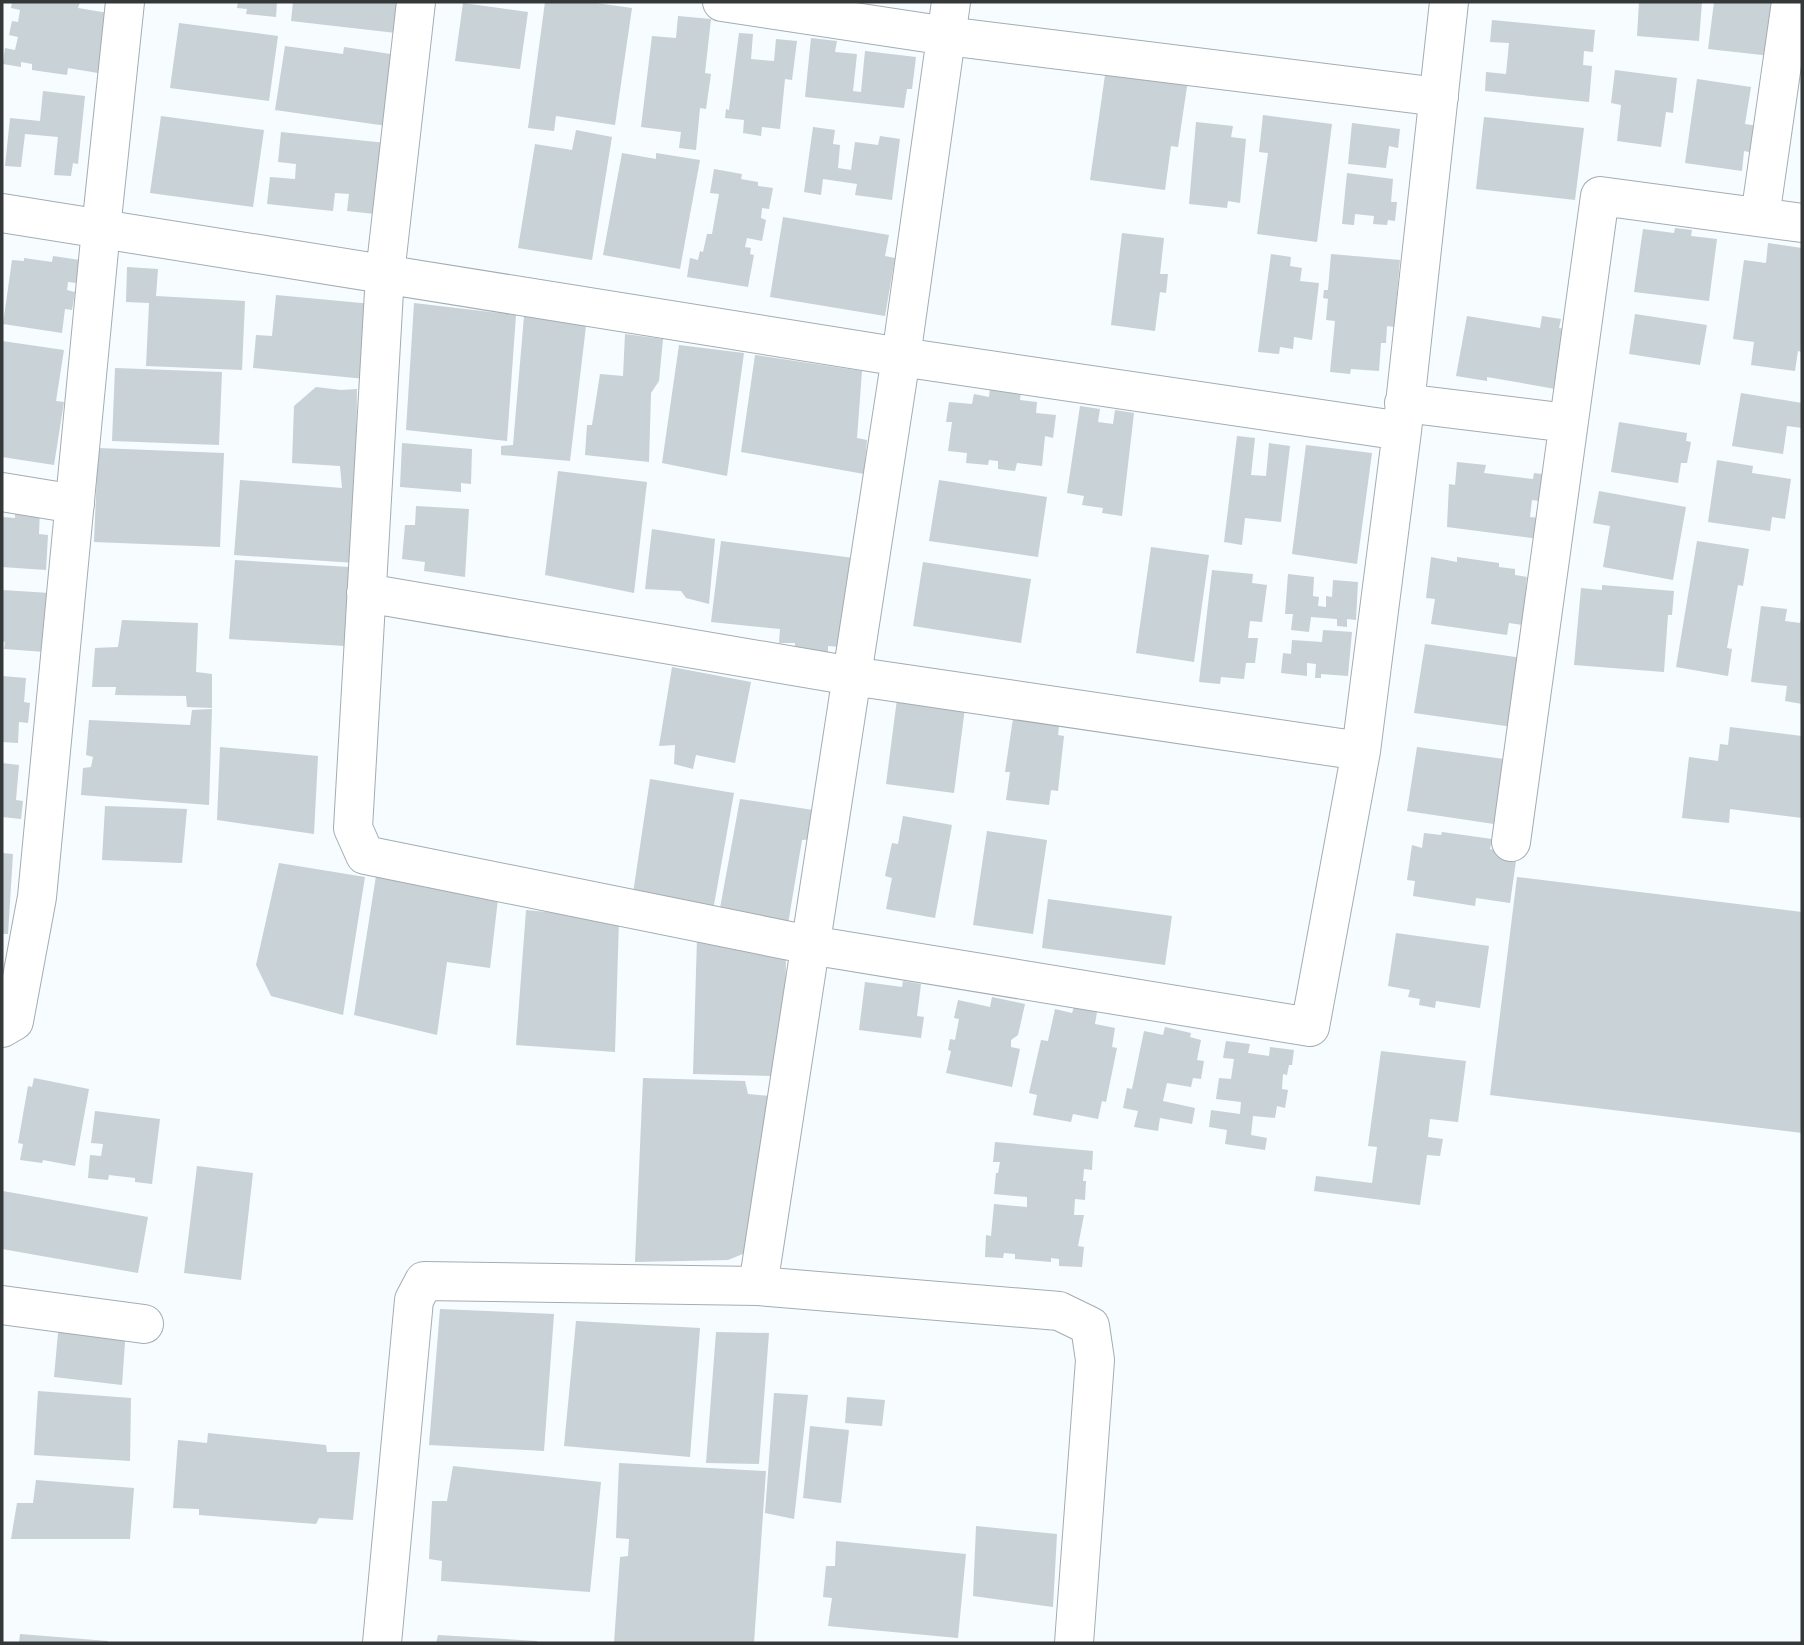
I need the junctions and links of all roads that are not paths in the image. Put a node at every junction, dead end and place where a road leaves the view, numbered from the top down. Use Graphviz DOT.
graph roads {
  1 [pos="125,2"];
  2 [pos="416,2"];
  3 [pos="722,2"];
  4 [pos="1449,2"];
  5 [pos="1791,2"];
  6 [pos="949,19"];
  7 [pos="1439,97"];
  8 [pos="2,213"];
  9 [pos="1760,217"];
  10 [pos="1802,223"];
  11 [pos="101,229"];
  12 [pos="384,274"];
  13 [pos="901,357"];
  14 [pos="1403,417"];
  15 [pos="1568,423"];
  16 [pos="2,492"];
  17 [pos="75,504"];
  18 [pos="366,593"];
  19 [pos="852,676"];
  20 [pos="1361,751"];
  21 [pos="1511,842"];
  22 [pos="810,945"];
  23 [pos="2,1028"];
  24 [pos="758,1286"];
  25 [pos="2,1305"];
  26 [pos="144,1324"];
  27 [pos="382,1643"];
  28 [pos="1074,1643"];
  1 -- 11 [label="street"];
  2 -- 12 [label="street"];
  3 -- 6 [label="street"];
  4 -- 7 [label="street"];
  5 -- 9 [label="street"];
  6 -- 7 [label="street"];
  6 -- 13 [label="street"];
  7 -- 14 [label="street"];
  8 -- 11 [label="street"];
  9 -- 10 [label="street"];
  9 -- 15 [label="street"];
  11 -- 12 [label="street"];
  11 -- 17 [label="street"];
  12 -- 13 [label="street"];
  12 -- 18 [label="street"];
  13 -- 14 [label="street"];
  13 -- 19 [label="street"];
  14 -- 15 [label="street"];
  14 -- 20 [label="street"];
  15 -- 21 [label="street"];
  16 -- 17 [label="street"];
  17 -- 23 [label="street"];
  18 -- 19 [label="street"];
  18 -- 22 [label="street"];
  19 -- 20 [label="street"];
  19 -- 22 [label="street"];
  20 -- 22 [label="street"];
  22 -- 24 [label="street"];
  24 -- 27 [label="street"];
  24 -- 28 [label="street"];
  25 -- 26 [label="street"];
}
